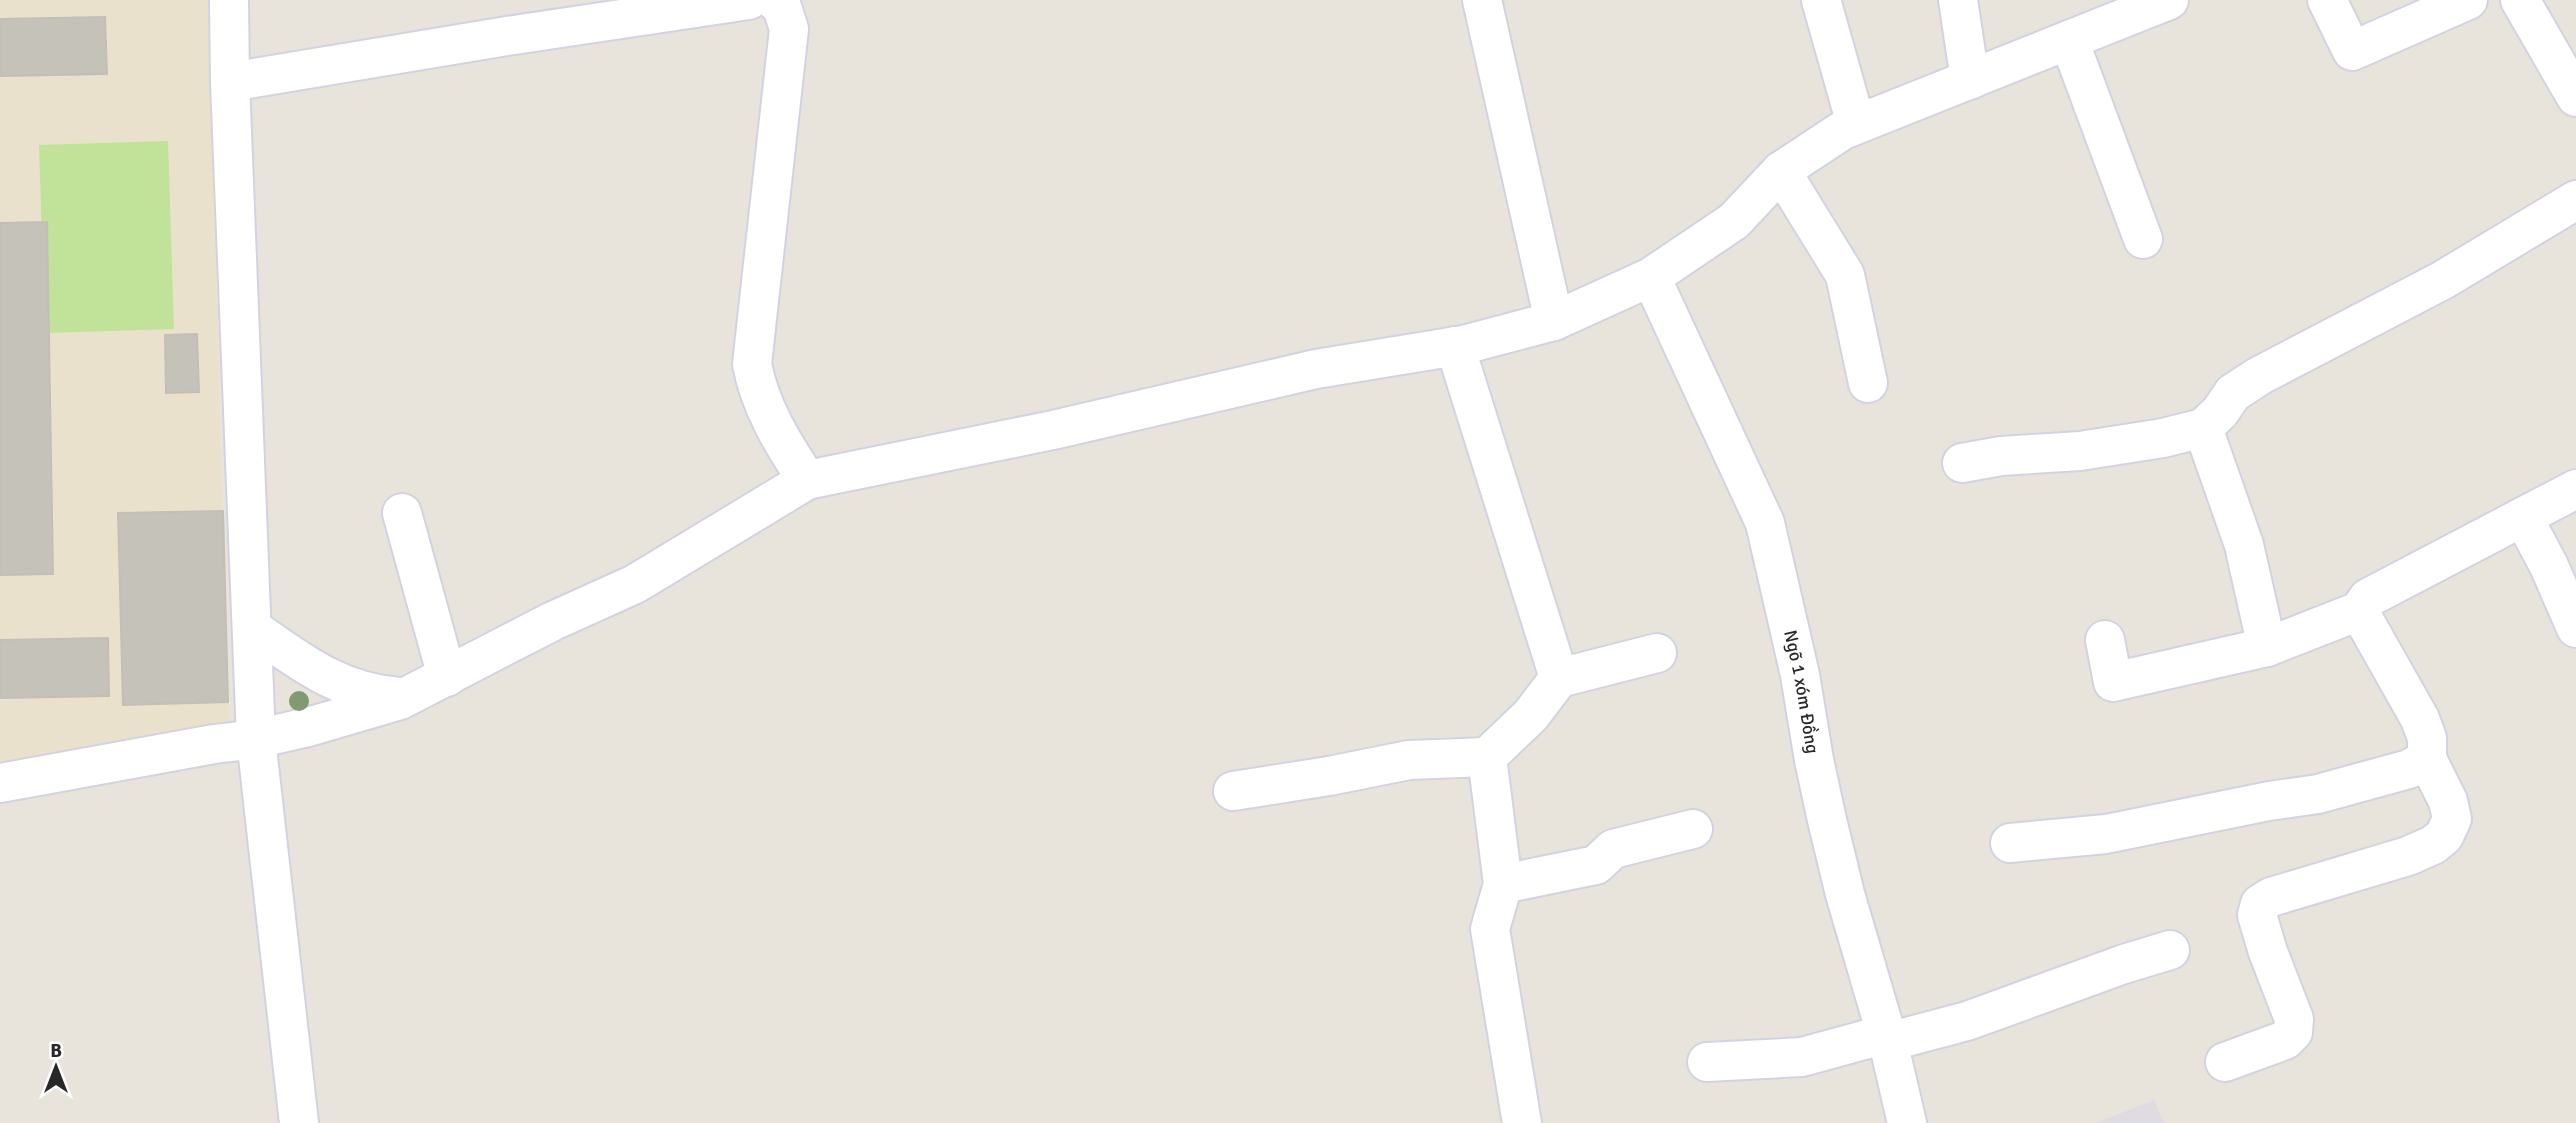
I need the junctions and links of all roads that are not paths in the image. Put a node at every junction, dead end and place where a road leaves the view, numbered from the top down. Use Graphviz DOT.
graph roads {
  1 [pos="229,0"];
  2 [pos="749,0"];
  3 [pos="774,0"];
  4 [pos="1482,0"];
  5 [pos="1796,0"];
  6 [pos="1815,0"];
  7 [pos="1821,0"];
  8 [pos="1958,0"];
  9 [pos="2169,0"];
  10 [pos="2327,0"];
  11 [pos="2468,0"];
  12 [pos="2520,0"];
  13 [pos="2069,40"];
  14 [pos="1970,80"];
  15 [pos="2576,97"];
  16 [pos="224,107"];
  17 [pos="1856,124"];
  18 [pos="1781,171"];
  19 [pos="2576,200"];
  20 [pos="2143,239"];
  21 [pos="1651,277"];
  22 [pos="1554,321"];
  23 [pos="1455,346"];
  24 [pos="1868,383"];
  25 [pos="2203,428"];
  26 [pos="1962,463"];
  27 [pos="807,481"];
  28 [pos="2576,489"];
  29 [pos="402,513"];
  30 [pos="2523,517"];
  31 [pos="2359,611"];
  32 [pos="252,628"];
  33 [pos="2576,628"];
  34 [pos="2105,640"];
  35 [pos="2267,647"];
  36 [pos="1657,653"];
  37 [pos="447,677"];
  38 [pos="1559,678"];
  39 [pos="407,697"];
  40 [pos="256,739"];
  41 [pos="1487,757"];
  42 [pos="2427,759"];
  43 [pos="0,783"];
  44 [pos="1233,791"];
  45 [pos="1693,829"];
  46 [pos="2010,843"];
  47 [pos="1503,884"];
  48 [pos="2170,950"];
  49 [pos="1887,1038"];
  50 [pos="1707,1062"];
  51 [pos="2225,1062"];
  52 [pos="299,1123"];
  53 [pos="1522,1123"];
  54 [pos="1907,1123"];
  1 -- 16 [label="street"];
  2 -- 16 [label="street"];
  3 -- 27 [label="street"];
  4 -- 22 [label="street"];
  5 -- 6 [label="street"];
  7 -- 17 [label="street"];
  8 -- 14 [label="street"];
  9 -- 13 [label="street"];
  10 -- 11 [label="street"];
  12 -- 15 [label="street"];
  13 -- 14 [label="street"];
  13 -- 20 [label="street"];
  14 -- 17 [label="street"];
  16 -- 32 [label="street"];
  17 -- 18 [label="street"];
  18 -- 21 [label="street"];
  18 -- 24 [label="street"];
  19 -- 25 [label="street"];
  21 -- 22 [label="street"];
  21 -- 49 [label="street, Ngõ 1 xóm Đồng"];
  22 -- 23 [label="street"];
  23 -- 27 [label="street"];
  23 -- 38 [label="street"];
  25 -- 26 [label="street"];
  25 -- 35 [label="street"];
  27 -- 37 [label="street"];
  28 -- 30 [label="street"];
  29 -- 37 [label="street"];
  30 -- 31 [label="street"];
  30 -- 33 [label="street"];
  31 -- 35 [label="street"];
  31 -- 42 [label="street"];
  32 -- 39 [label="street"];
  32 -- 40 [label="street"];
  34 -- 35 [label="street"];
  36 -- 38 [label="street"];
  37 -- 39 [label="street"];
  38 -- 41 [label="street"];
  39 -- 40 [label="street"];
  40 -- 43 [label="street"];
  40 -- 52 [label="street"];
  41 -- 44 [label="street"];
  41 -- 47 [label="street"];
  42 -- 46 [label="street"];
  42 -- 51 [label="street"];
  45 -- 47 [label="street"];
  47 -- 53 [label="street"];
  48 -- 49 [label="street"];
  49 -- 50 [label="street"];
  49 -- 54 [label="street, Ngõ 1 xóm Đồng"];
}
